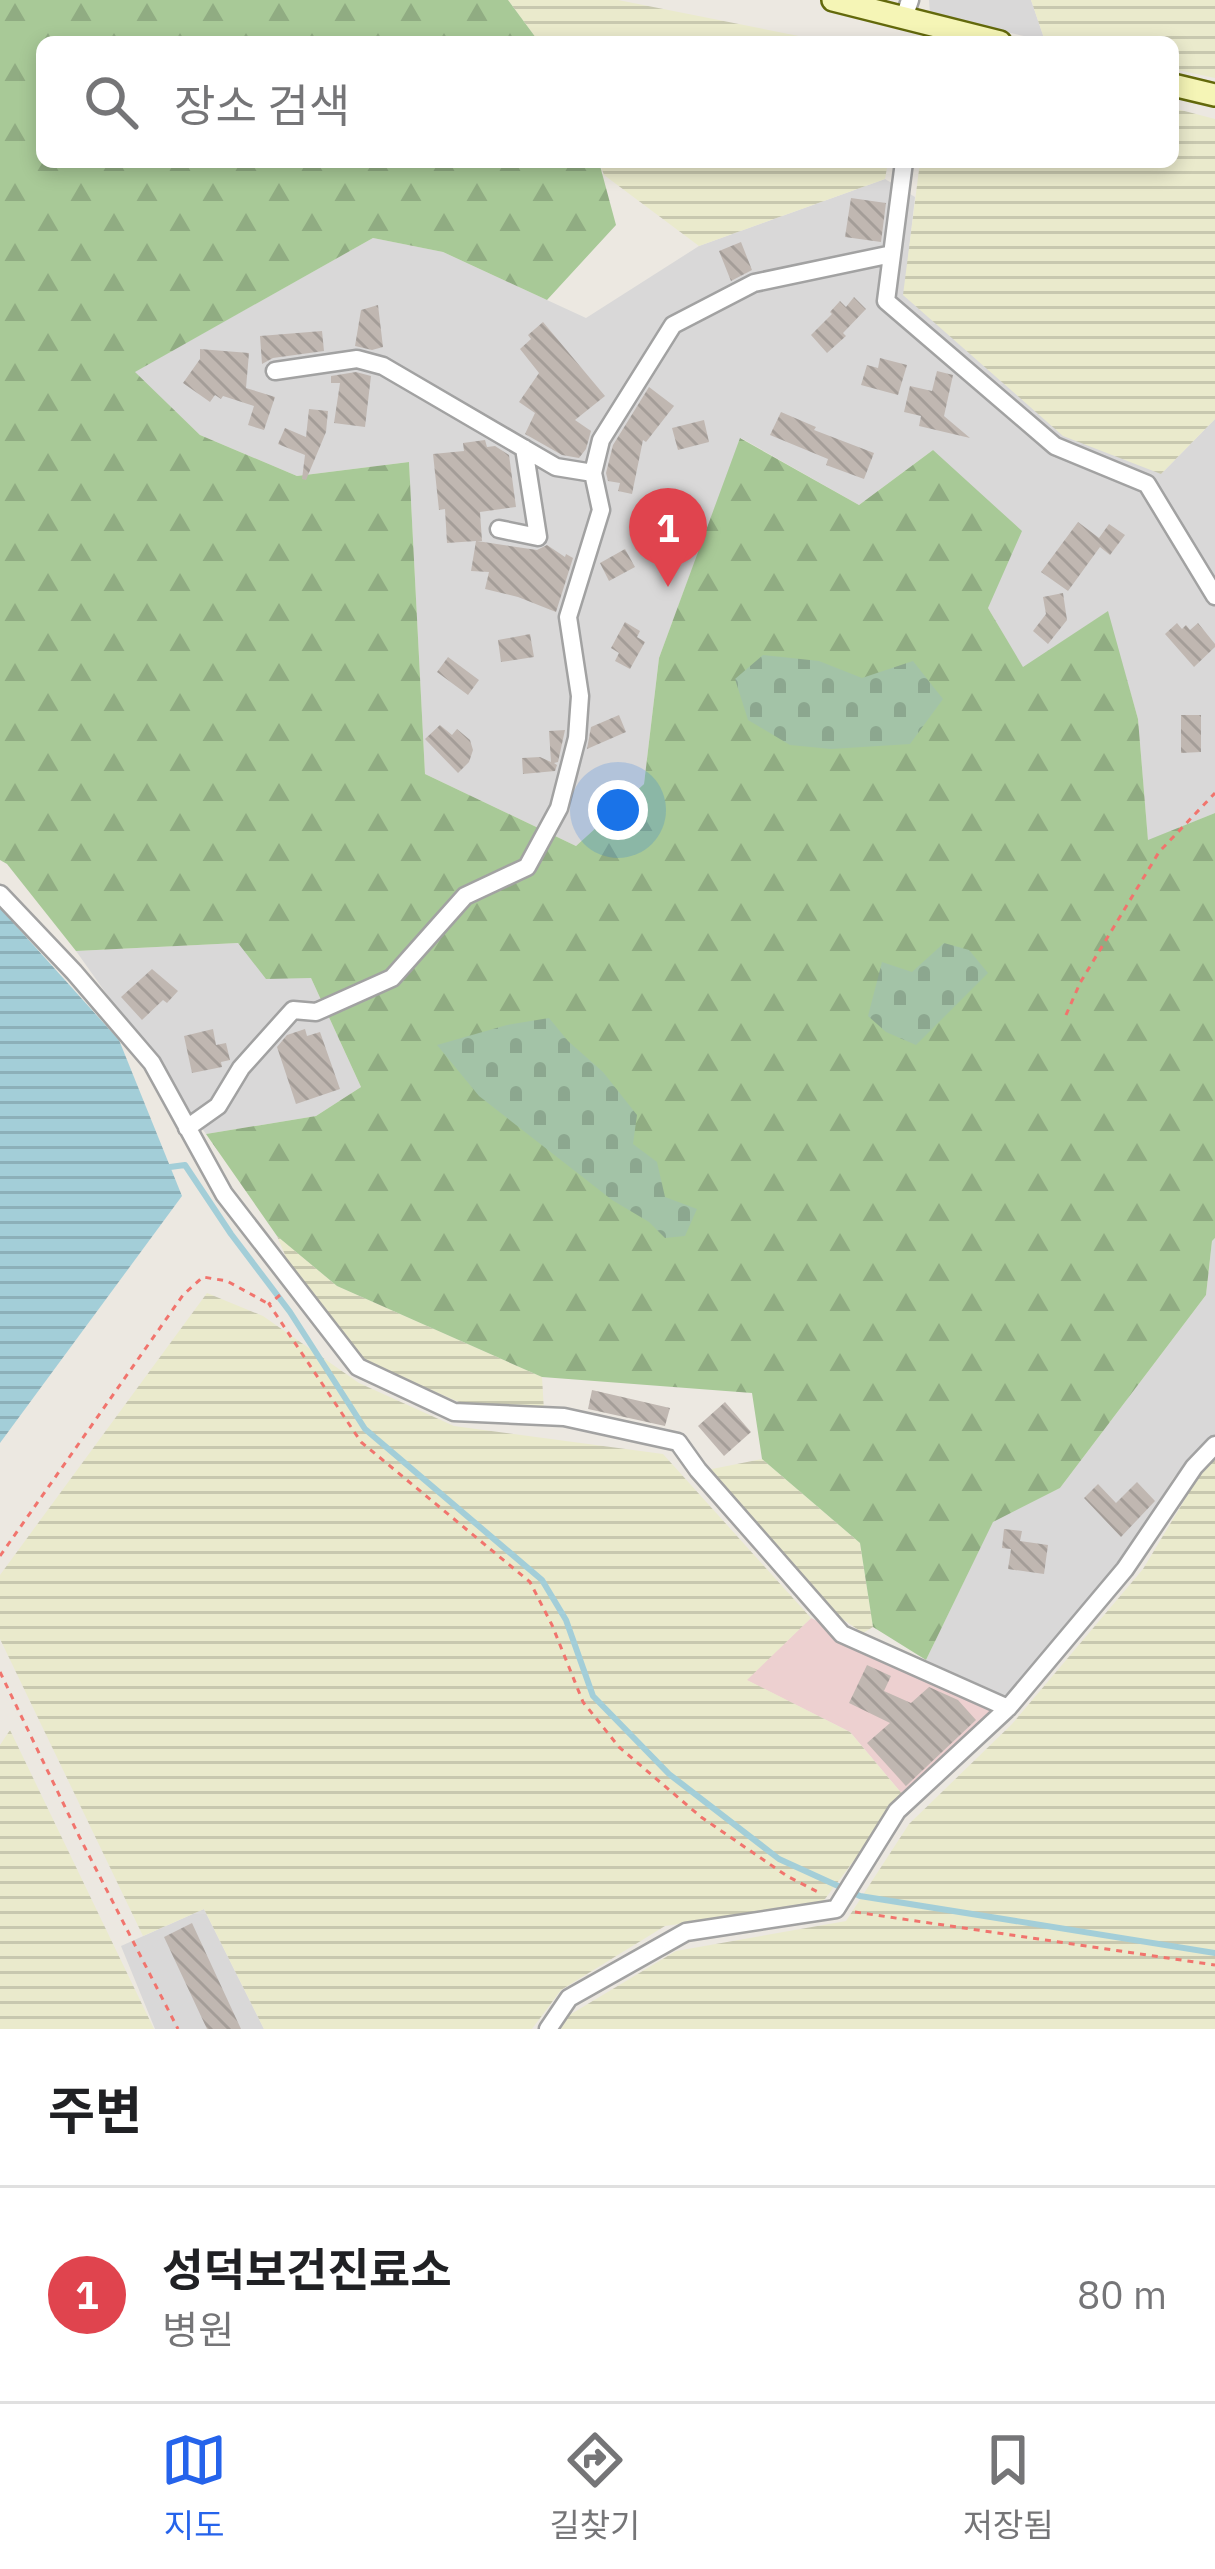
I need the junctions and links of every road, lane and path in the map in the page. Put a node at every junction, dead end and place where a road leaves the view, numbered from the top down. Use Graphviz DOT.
graph roads {
  1 [pos="833,0"];
  2 [pos="914,20"];
  3 [pos="977,36"];
  4 [pos="1179,86"];
  5 [pos="1215,94"];
  6 [pos="903,168"];
  7 [pos="892,254"];
  8 [pos="275,371"];
  9 [pos="524,448"];
  10 [pos="593,473"];
  11 [pos="499,529"];
  12 [pos="1215,596"];
  13 [pos="1215,793"];
  14 [pos="0,894"];
  15 [pos="1066,1015"];
  16 [pos="187,1128"];
  17 [pos="284,1292"];
  18 [pos="271,1302"];
  19 [pos="1215,1445"];
  20 [pos="0,1556"];
  21 [pos="0,1672"];
  22 [pos="1008,1708"];
  23 [pos="844,1897"];
  24 [pos="1215,1965"];
  25 [pos="178,2029"];
  26 [pos="548,2029"];
  1 -- 2 [label="main road"];
  2 -- 3 [label="main road"];
  4 -- 5 [label="main road"];
  6 -- 7 [label="street"];
  7 -- 10 [label="street"];
  7 -- 12 [label="street"];
  8 -- 9 [label="street"];
  9 -- 10 [label="street"];
  9 -- 11 [label="street"];
  10 -- 16 [label="street"];
  13 -- 15 [label="path"];
  14 -- 16 [label="street"];
  16 -- 22 [label="street"];
  17 -- 18 [label="path"];
  18 -- 20 [label="path"];
  18 -- 23 [label="path"];
  19 -- 22 [label="street"];
  21 -- 25 [label="path"];
  22 -- 23 [label="street"];
  23 -- 24 [label="path"];
  23 -- 26 [label="street"];
}
